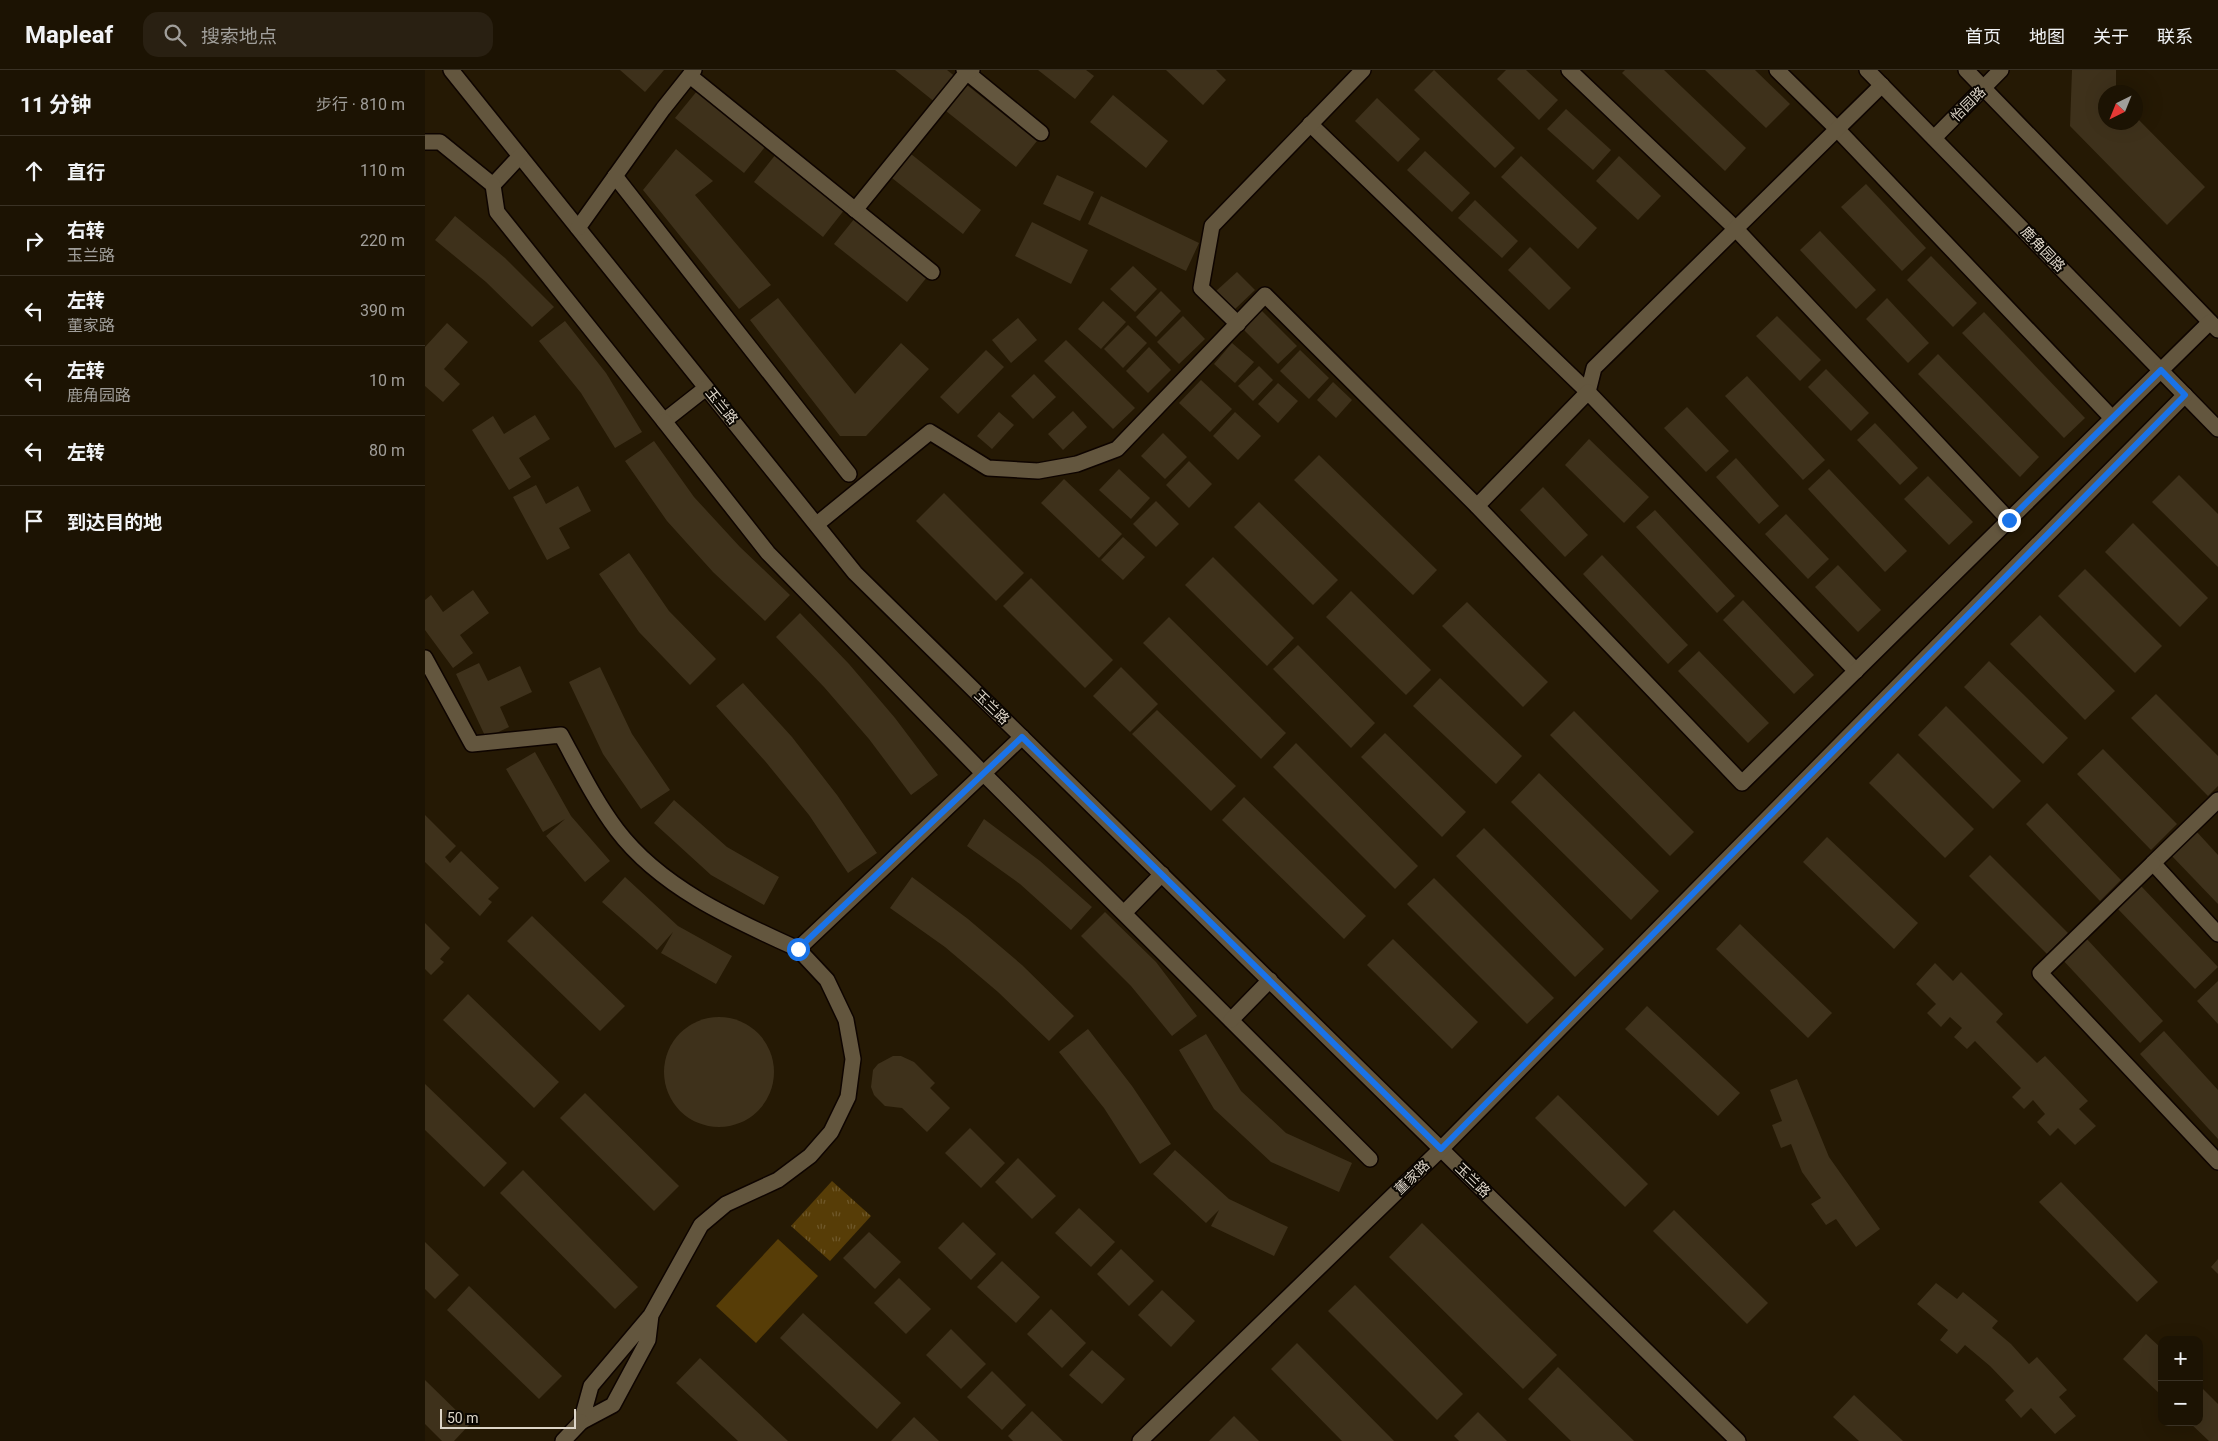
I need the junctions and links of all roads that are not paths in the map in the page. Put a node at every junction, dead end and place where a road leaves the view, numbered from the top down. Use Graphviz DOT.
graph roads {
  1 [pos="451,70"];
  2 [pos="1363,70"];
  3 [pos="1569,70"];
  4 [pos="1777,70"];
  5 [pos="1867,70"];
  6 [pos="1966,70"];
  7 [pos="2001,70"];
  8 [pos="967,71"];
  9 [pos="692,73"];
  10 [pos="1881,85"];
  11 [pos="1984,88"];
  12 [pos="1310,124"];
  13 [pos="1837,129"];
  14 [pos="1041,133"];
  15 [pos="1934,138"];
  16 [pos="425,142"];
  17 [pos="520,156"];
  18 [pos="615,176"];
  19 [pos="493,185"];
  20 [pos="855,210"];
  21 [pos="578,228"];
  22 [pos="1735,228"];
  23 [pos="932,272"];
  24 [pos="1238,324"];
  25 [pos="2214,326"];
  26 [pos="2161,370"];
  27 [pos="707,388"];
  28 [pos="1588,392"];
  29 [pos="2185,395"];
  30 [pos="2112,418"];
  31 [pos="664,421"];
  32 [pos="2218,429"];
  33 [pos="849,474"];
  34 [pos="1477,506"];
  35 [pos="2009,520"];
  36 [pos="817,524"];
  37 [pos="425,658"];
  38 [pos="1856,671"];
  39 [pos="1022,737"];
  40 [pos="983,773"];
  41 [pos="2218,800"];
  42 [pos="2153,864"];
  43 [pos="1162,874"];
  44 [pos="1124,913"];
  45 [pos="2218,934"];
  46 [pos="798,949"];
  47 [pos="1270,980"];
  48 [pos="1231,1020"];
  49 [pos="1441,1149"];
  50 [pos="1370,1159"];
  51 [pos="2218,1162"];
  52 [pos="651,1315"];
  53 [pos="581,1422"];
  54 [pos="563,1441"];
  55 [pos="1140,1441"];
  56 [pos="1738,1441"];
  1 -- 17 [label="street, 玉兰路"];
  2 -- 12 [label="street"];
  3 -- 22 [label="street"];
  4 -- 13 [label="street"];
  5 -- 10 [label="street, 鹿角园路"];
  6 -- 11 [label="street"];
  7 -- 11 [label="street, 怡园路"];
  8 -- 14 [label="street"];
  8 -- 20 [label="street"];
  9 -- 18 [label="street"];
  9 -- 20 [label="street"];
  10 -- 13 [label="street"];
  10 -- 15 [label="street, 鹿角园路"];
  11 -- 15 [label="street, 怡园路"];
  11 -- 25 [label="street"];
  12 -- 24 [label="street"];
  12 -- 28 [label="street"];
  13 -- 22 [label="street"];
  13 -- 30 [label="street"];
  15 -- 26 [label="street, 鹿角园路"];
  16 -- 19 [label="street"];
  17 -- 19 [label="street"];
  17 -- 21 [label="street, 玉兰路"];
  18 -- 21 [label="street"];
  18 -- 33 [label="street"];
  19 -- 31 [label="street"];
  20 -- 23 [label="street"];
  21 -- 27 [label="street, 玉兰路"];
  22 -- 28 [label="street"];
  22 -- 35 [label="street"];
  24 -- 34 [label="street"];
  24 -- 36 [label="street"];
  25 -- 26 [label="street"];
  26 -- 29 [label="street, 鹿角园路"];
  26 -- 30 [label="street"];
  27 -- 31 [label="street"];
  27 -- 36 [label="street, 玉兰路"];
  28 -- 34 [label="street"];
  28 -- 38 [label="street"];
  29 -- 32 [label="street, 鹿角园路"];
  29 -- 49 [label="street, 董家路"];
  30 -- 35 [label="street"];
  31 -- 40 [label="street"];
  34 -- 38 [label="street"];
  35 -- 38 [label="street"];
  36 -- 39 [label="street, 玉兰路"];
  37 -- 46 [label="street"];
  39 -- 40 [label="street"];
  39 -- 43 [label="street, 玉兰路"];
  40 -- 44 [label="street"];
  40 -- 46 [label="street"];
  41 -- 42 [label="street"];
  42 -- 45 [label="street"];
  42 -- 51 [label="street"];
  43 -- 44 [label="street"];
  43 -- 47 [label="street, 玉兰路"];
  44 -- 48 [label="street"];
  46 -- 52 [label="street"];
  47 -- 48 [label="street"];
  47 -- 49 [label="street, 玉兰路"];
  48 -- 50 [label="street"];
  49 -- 55 [label="street, 董家路"];
  49 -- 56 [label="street, 玉兰路"];
  52 -- 53 [label="street"];
  52 -- 53 [label="street"];
  53 -- 54 [label="street"];
}
